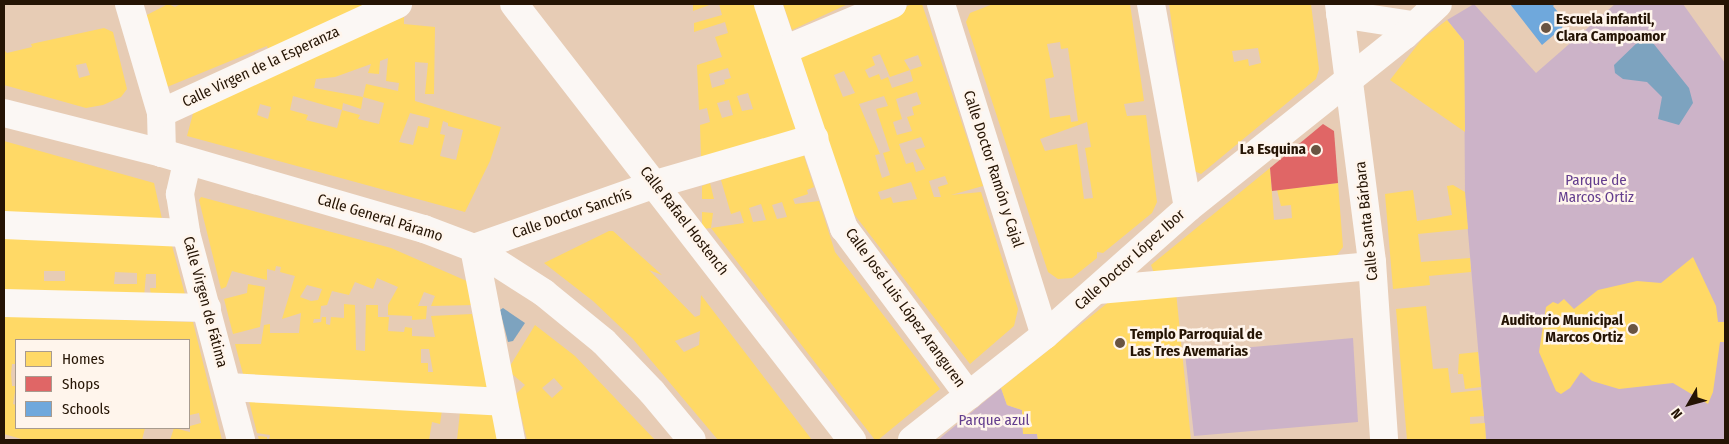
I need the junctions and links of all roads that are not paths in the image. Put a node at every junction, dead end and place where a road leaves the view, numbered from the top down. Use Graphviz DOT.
graph roads {
  1 [pos="129,4"];
  2 [pos="398,4"];
  3 [pos="514,4"];
  4 [pos="768,4"];
  5 [pos="893,4"];
  6 [pos="942,4"];
  7 [pos="1151,4"];
  8 [pos="1438,4"];
  9 [pos="1339,9"];
  10 [pos="1412,25"];
  11 [pos="784,50"];
  12 [pos="1349,79"];
  13 [pos="4,113"];
  14 [pos="161,113"];
  15 [pos="814,138"];
  16 [pos="162,153"];
  17 [pos="187,162"];
  18 [pos="656,184"];
  19 [pos="1188,208"];
  20 [pos="4,225"];
  21 [pos="186,233"];
  22 [pos="474,248"];
  23 [pos="1372,266"];
  24 [pos="1098,290"];
  25 [pos="4,303"];
  26 [pos="207,308"];
  27 [pos="1046,335"];
  28 [pos="228,386"];
  29 [pos="969,396"];
  30 [pos="503,402"];
  31 [pos="241,440"];
  32 [pos="511,440"];
  33 [pos="692,440"];
  34 [pos="852,440"];
  35 [pos="912,440"];
  36 [pos="1384,440"];
  1 -- 14 [label="street"];
  2 -- 14 [label="street, Calle Virgen de la Esperanza"];
  3 -- 18 [label="street, Calle Rafael Hostench"];
  4 -- 11 [label="street, Calle José Luis López Aranguren"];
  5 -- 11 [label="street"];
  6 -- 27 [label="street, Calle Doctor Ramón y Cajal"];
  7 -- 19 [label="street"];
  8 -- 10 [label="street, Calle Doctor López Ibor"];
  9 -- 10 [label="street"];
  9 -- 12 [label="street, Calle Santa Bárbara"];
  10 -- 12 [label="street, Calle Doctor López Ibor"];
  11 -- 15 [label="street, Calle José Luis López Aranguren"];
  12 -- 19 [label="street, Calle Doctor López Ibor"];
  12 -- 23 [label="street, Calle Santa Bárbara"];
  13 -- 16 [label="street, Calle General Páramo"];
  14 -- 16 [label="street"];
  15 -- 18 [label="street, Calle Doctor Sanchís"];
  15 -- 29 [label="street, Calle José Luis López Aranguren"];
  16 -- 17 [label="street, Calle General Páramo"];
  17 -- 21 [label="street, Calle Virgen de Fátima"];
  17 -- 22 [label="street, Calle General Páramo"];
  18 -- 22 [label="street, Calle Doctor Sanchís"];
  18 -- 34 [label="street, Calle Rafael Hostench"];
  19 -- 24 [label="street, Calle Doctor López Ibor"];
  20 -- 21 [label="street"];
  21 -- 26 [label="street, Calle Virgen de Fátima"];
  22 -- 30 [label="street"];
  22 -- 33 [label="street, Calle General Páramo"];
  23 -- 24 [label="street"];
  23 -- 36 [label="street, Calle Santa Bárbara"];
  24 -- 27 [label="street, Calle Doctor López Ibor"];
  25 -- 26 [label="street"];
  26 -- 28 [label="street, Calle Virgen de Fátima"];
  27 -- 29 [label="street, Calle Doctor López Ibor"];
  28 -- 30 [label="street"];
  28 -- 31 [label="street, Calle Virgen de Fátima"];
  29 -- 35 [label="street, Calle Doctor López Ibor"];
  30 -- 32 [label="street"];
}
